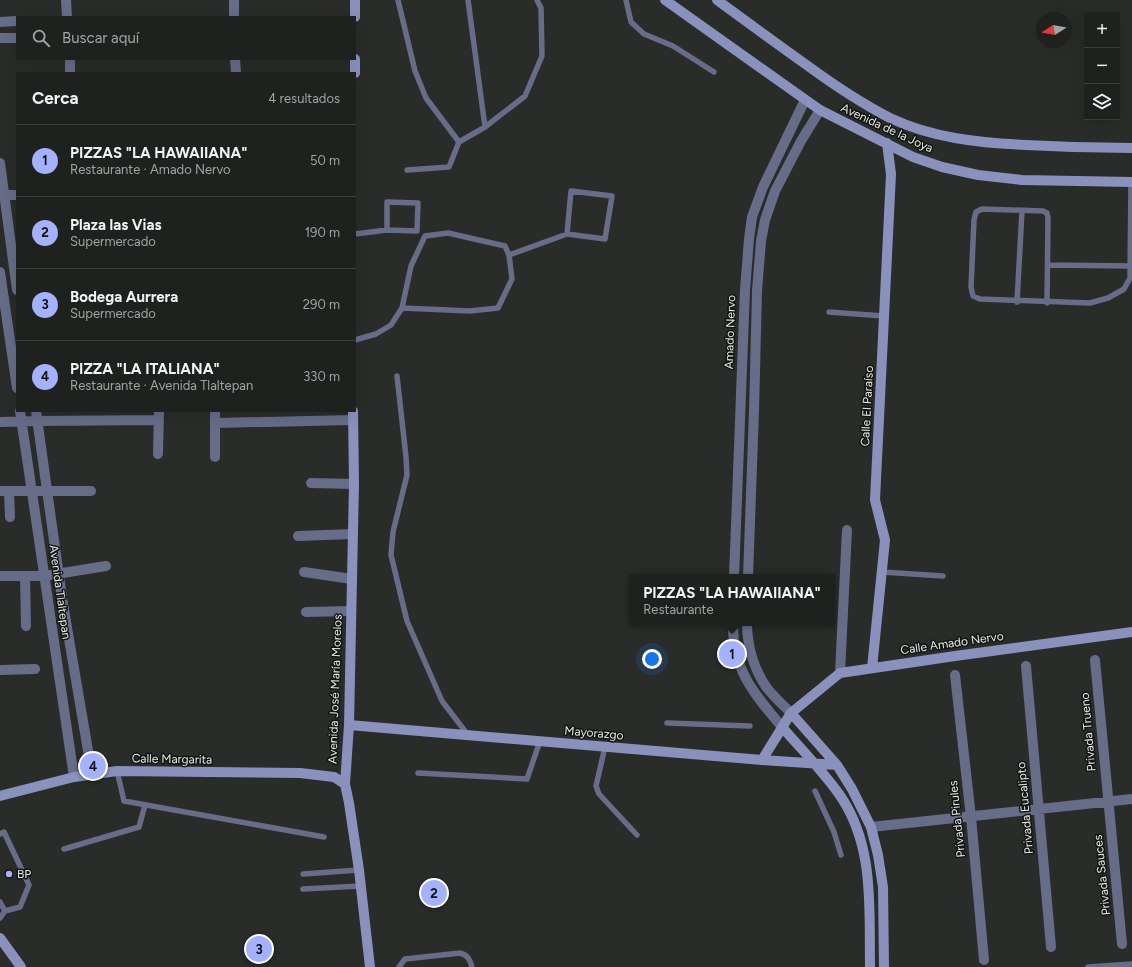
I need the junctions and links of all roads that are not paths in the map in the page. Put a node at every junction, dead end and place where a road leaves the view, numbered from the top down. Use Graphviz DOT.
graph roads {
  1 [pos="66,0"];
  2 [pos="234,0"];
  3 [pos="355,0"];
  4 [pos="398,0"];
  5 [pos="468,0"];
  6 [pos="537,0"];
  7 [pos="626,0"];
  8 [pos="665,0"];
  9 [pos="717,0"];
  10 [pos="67,16"];
  11 [pos="234,16"];
  12 [pos="355,16"];
  13 [pos="16,21"];
  14 [pos="0,22"];
  15 [pos="0,38"];
  16 [pos="16,38"];
  17 [pos="70,60"];
  18 [pos="235,60"];
  19 [pos="355,60"];
  20 [pos="70,72"];
  21 [pos="236,72"];
  22 [pos="355,72"];
  23 [pos="714,72"];
  24 [pos="805,100"];
  25 [pos="820,110"];
  26 [pos="485,127"];
  27 [pos="459,142"];
  28 [pos="887,143"];
  29 [pos="1127,148"];
  30 [pos="1132,154"];
  31 [pos="0,163"];
  32 [pos="407,170"];
  33 [pos="1132,182"];
  34 [pos="2,195"];
  35 [pos="16,195"];
  36 [pos="1022,211"];
  37 [pos="387,230"];
  38 [pos="356,234"];
  39 [pos="567,234"];
  40 [pos="509,255"];
  41 [pos="1048,266"];
  42 [pos="1131,266"];
  43 [pos="0,279"];
  44 [pos="16,283"];
  45 [pos="1017,302"];
  46 [pos="1047,303"];
  47 [pos="402,308"];
  48 [pos="829,312"];
  49 [pos="884,316"];
  50 [pos="356,340"];
  51 [pos="397,376"];
  52 [pos="16,382"];
  53 [pos="215,412"];
  54 [pos="159,415"];
  55 [pos="353,415"];
  56 [pos="21,416"];
  57 [pos="37,416"];
  58 [pos="0,422"];
  59 [pos="215,423"];
  60 [pos="158,454"];
  61 [pos="215,457"];
  62 [pos="311,483"];
  63 [pos="354,484"];
  64 [pos="47,491"];
  65 [pos="91,491"];
  66 [pos="4,492"];
  67 [pos="32,492"];
  68 [pos="10,517"];
  69 [pos="847,530"];
  70 [pos="353,534"];
  71 [pos="298,536"];
  72 [pos="106,566"];
  73 [pos="304,572"];
  74 [pos="882,572"];
  75 [pos="59,574"];
  76 [pos="734,574"];
  77 [pos="748,574"];
  78 [pos="0,576"];
  79 [pos="25,576"];
  80 [pos="44,576"];
  81 [pos="943,576"];
  82 [pos="352,579"];
  83 [pos="306,612"];
  84 [pos="351,612"];
  85 [pos="26,626"];
  86 [pos="733,626"];
  87 [pos="747,626"];
  88 [pos="1132,632"];
  89 [pos="1095,660"];
  90 [pos="1026,666"];
  91 [pos="872,668"];
  92 [pos="35,669"];
  93 [pos="0,670"];
  94 [pos="74,672"];
  95 [pos="840,673"];
  96 [pos="59,674"];
  97 [pos="955,675"];
  98 [pos="791,714"];
  99 [pos="667,723"];
  100 [pos="348,725"];
  101 [pos="750,726"];
  102 [pos="782,727"];
  103 [pos="468,735"];
  104 [pos="540,741"];
  105 [pos="605,747"];
  106 [pos="762,760"];
  107 [pos="815,764"];
  108 [pos="837,765"];
  109 [pos="117,771"];
  110 [pos="418,773"];
  111 [pos="92,774"];
  112 [pos="74,777"];
  113 [pos="345,784"];
  114 [pos="815,791"];
  115 [pos="0,796"];
  116 [pos="1132,799"];
  117 [pos="1108,802"];
  118 [pos="145,805"];
  119 [pos="1039,810"];
  120 [pos="971,817"];
  121 [pos="871,827"];
  122 [pos="0,834"];
  123 [pos="637,835"];
  124 [pos="324,837"];
  125 [pos="64,849"];
  126 [pos="842,855"];
  127 [pos="359,870"];
  128 [pos="303,874"];
  129 [pos="361,886"];
  130 [pos="303,889"];
  131 [pos="0,902"];
  132 [pos="5,911"];
  133 [pos="0,918"];
  134 [pos="0,938"];
  135 [pos="1122,944"];
  136 [pos="884,946"];
  137 [pos="870,947"];
  138 [pos="1051,947"];
  139 [pos="984,960"];
  140 [pos="1132,964"];
  141 [pos="21,967"];
  142 [pos="370,967"];
  143 [pos="399,967"];
  144 [pos="472,967"];
  145 [pos="870,967"];
  146 [pos="884,967"];
  147 [pos="1088,967"];
  1 -- 10 [label="street"];
  2 -- 11 [label="street"];
  3 -- 12 [label="main road"];
  4 -- 27 [label="lane"];
  5 -- 26 [label="lane"];
  6 -- 26 [label="lane"];
  7 -- 23 [label="lane"];
  8 -- 24 [label="main road, Avenida de la Joya"];
  9 -- 29 [label="main road, Avenida de la Joya"];
  13 -- 14 [label="street"];
  15 -- 16 [label="street"];
  17 -- 20 [label="street"];
  18 -- 21 [label="street"];
  19 -- 22 [label="main road"];
  24 -- 25 [label="main road, Avenida de la Joya"];
  24 -- 76 [label="street, Amado Nervo"];
  25 -- 28 [label="main road, Avenida de la Joya"];
  25 -- 77 [label="street"];
  26 -- 27 [label="lane"];
  27 -- 32 [label="lane"];
  28 -- 33 [label="main road, Avenida de la Joya"];
  28 -- 49 [label="main road, Calle El Paraíso"];
  29 -- 30 [label="lane"];
  31 -- 34 [label="street"];
  33 -- 42 [label="lane"];
  34 -- 35 [label="street"];
  34 -- 44 [label="street"];
  36 -- 41 [label="lane"];
  36 -- 45 [label="lane"];
  36 -- 45 [label="lane"];
  37 -- 37 [label="lane"];
  37 -- 38 [label="lane"];
  39 -- 39 [label="lane"];
  39 -- 40 [label="lane"];
  40 -- 47 [label="lane"];
  40 -- 47 [label="lane"];
  41 -- 42 [label="lane"];
  41 -- 46 [label="lane"];
  42 -- 46 [label="lane"];
  43 -- 52 [label="street"];
  45 -- 46 [label="lane"];
  47 -- 50 [label="lane"];
  48 -- 49 [label="lane"];
  49 -- 74 [label="main road, Calle El Paraíso"];
  51 -- 103 [label="lane"];
  53 -- 59 [label="street"];
  54 -- 57 [label="street"];
  54 -- 60 [label="street"];
  55 -- 59 [label="street"];
  55 -- 63 [label="main road, Avenida José María Morelos"];
  56 -- 57 [label="street"];
  56 -- 58 [label="street"];
  56 -- 67 [label="street, Avenida Tlaltepan"];
  57 -- 64 [label="street, Avenida Tlaltepan"];
  59 -- 61 [label="street"];
  62 -- 63 [label="street"];
  63 -- 70 [label="main road, Avenida José María Morelos"];
  64 -- 65 [label="street"];
  64 -- 67 [label="street"];
  64 -- 75 [label="street, Avenida Tlaltepan"];
  66 -- 67 [label="street"];
  66 -- 68 [label="street"];
  67 -- 80 [label="street, Avenida Tlaltepan"];
  69 -- 95 [label="street"];
  70 -- 71 [label="street"];
  70 -- 82 [label="main road, Avenida José María Morelos"];
  72 -- 75 [label="street"];
  73 -- 82 [label="street"];
  74 -- 81 [label="lane"];
  74 -- 91 [label="main road, Calle El Paraíso"];
  75 -- 80 [label="street"];
  75 -- 94 [label="street, Avenida Tlaltepan"];
  78 -- 79 [label="street"];
  79 -- 80 [label="street"];
  79 -- 85 [label="street"];
  80 -- 96 [label="street, Avenida Tlaltepan"];
  82 -- 84 [label="main road, Avenida José María Morelos"];
  83 -- 84 [label="street"];
  84 -- 100 [label="main road, Avenida José María Morelos"];
  86 -- 102 [label="street"];
  87 -- 98 [label="street"];
  88 -- 91 [label="main road, Calle Amado Nervo"];
  89 -- 117 [label="street, Privada Trueno"];
  90 -- 119 [label="street, Privada Eucalipto"];
  91 -- 95 [label="main road, Calle Amado Nervo"];
  92 -- 93 [label="street"];
  94 -- 96 [label="street"];
  94 -- 111 [label="street, Avenida Tlaltepan"];
  95 -- 98 [label="main road"];
  96 -- 112 [label="street, Avenida Tlaltepan"];
  97 -- 120 [label="street, Privada Pirules"];
  98 -- 102 [label="main road"];
  98 -- 108 [label="main road"];
  99 -- 101 [label="lane"];
  100 -- 103 [label="main road, Mayorazgo"];
  100 -- 113 [label="main road, Avenida José María Morelos"];
  102 -- 106 [label="main road"];
  102 -- 107 [label="main road"];
  103 -- 104 [label="main road, Mayorazgo"];
  104 -- 105 [label="main road, Mayorazgo"];
  104 -- 110 [label="lane"];
  105 -- 106 [label="main road, Mayorazgo"];
  105 -- 123 [label="lane"];
  106 -- 107 [label="main road, Mayorazgo"];
  107 -- 108 [label="main road, Mayorazgo"];
  107 -- 137 [label="main road"];
  108 -- 121 [label="main road"];
  109 -- 111 [label="main road, Calle Margarita"];
  109 -- 113 [label="main road, Calle Margarita"];
  109 -- 118 [label="lane"];
  111 -- 112 [label="main road, Calle Margarita"];
  112 -- 115 [label="main road, Calle Margarita"];
  113 -- 127 [label="main road, Avenida José María Morelos"];
  114 -- 126 [label="lane"];
  116 -- 117 [label="street"];
  117 -- 119 [label="street"];
  117 -- 135 [label="street, Privada Sauces"];
  118 -- 124 [label="lane"];
  118 -- 125 [label="lane"];
  119 -- 120 [label="street"];
  119 -- 138 [label="street, Privada Eucalipto"];
  120 -- 121 [label="street"];
  120 -- 139 [label="street, Privada Pirules"];
  121 -- 136 [label="main road"];
  122 -- 132 [label="lane"];
  127 -- 128 [label="lane"];
  127 -- 129 [label="main road, Avenida José María Morelos"];
  129 -- 130 [label="lane"];
  129 -- 142 [label="main road, Avenida José María Morelos"];
  131 -- 132 [label="lane"];
  132 -- 133 [label="lane"];
  134 -- 141 [label="main road"];
  136 -- 137 [label="street"];
  136 -- 146 [label="main road"];
  137 -- 145 [label="main road"];
  140 -- 147 [label="lane"];
  143 -- 144 [label="lane"];
}
